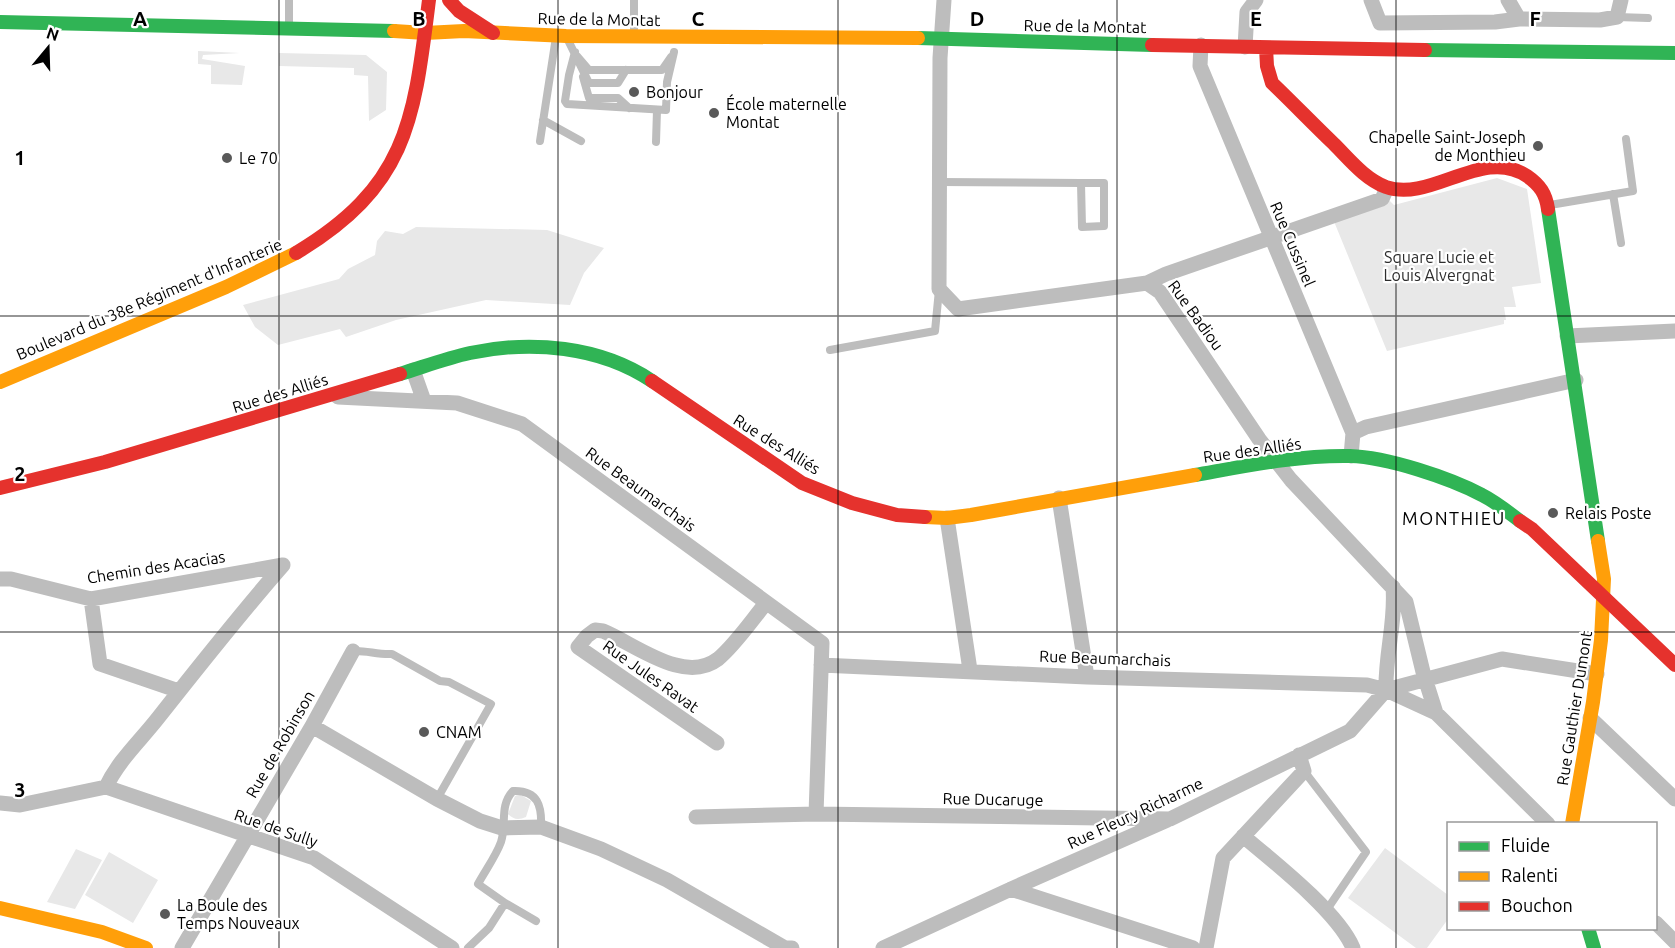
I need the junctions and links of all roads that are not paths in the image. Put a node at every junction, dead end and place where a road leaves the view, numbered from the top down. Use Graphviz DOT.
graph roads {
  1 [pos="289,0"];
  2 [pos="429,0"];
  3 [pos="449,0"];
  4 [pos="634,0"];
  5 [pos="944,0"];
  6 [pos="1256,0"];
  7 [pos="1371,0"];
  8 [pos="1508,0"];
  9 [pos="1621,0"];
  10 [pos="1617,17"];
  11 [pos="1648,18"];
  12 [pos="1519,19"];
  13 [pos="0,22"];
  14 [pos="289,28"];
  15 [pos="425,33"];
  16 [pos="494,33"];
  17 [pos="561,36"];
  18 [pos="634,36"];
  19 [pos="681,36"];
  20 [pos="941,39"];
  21 [pos="1200,45"];
  22 [pos="1245,47"];
  23 [pos="1266,48"];
  24 [pos="674,52"];
  25 [pos="1675,53"];
  26 [pos="576,54"];
  27 [pos="626,70"];
  28 [pos="617,102"];
  29 [pos="657,110"];
  30 [pos="543,120"];
  31 [pos="1626,139"];
  32 [pos="540,141"];
  33 [pos="581,141"];
  34 [pos="656,142"];
  35 [pos="940,182"];
  36 [pos="1081,183"];
  37 [pos="1387,188"];
  38 [pos="1613,194"];
  39 [pos="1549,205"];
  40 [pos="1271,237"];
  41 [pos="1621,243"];
  42 [pos="1147,283"];
  43 [pos="939,289"];
  44 [pos="1675,331"];
  45 [pos="1568,336"];
  46 [pos="830,350"];
  47 [pos="413,370"];
  48 [pos="1576,380"];
  49 [pos="0,381"];
  50 [pos="327,396"];
  51 [pos="424,401"];
  52 [pos="1353,433"];
  53 [pos="1351,456"];
  54 [pos="1278,460"];
  55 [pos="0,488"];
  56 [pos="1059,498"];
  57 [pos="947,518"];
  58 [pos="0,579"];
  59 [pos="1393,588"];
  60 [pos="1604,598"];
  61 [pos="91,599"];
  62 [pos="766,603"];
  63 [pos="353,651"];
  64 [pos="821,665"];
  65 [pos="1675,665"];
  66 [pos="970,670"];
  67 [pos="1597,674"];
  68 [pos="1087,676"];
  69 [pos="1425,680"];
  70 [pos="1386,690"];
  71 [pos="179,691"];
  72 [pos="1436,713"];
  73 [pos="1590,718"];
  74 [pos="312,726"];
  75 [pos="717,743"];
  76 [pos="1299,755"];
  77 [pos="1304,771"];
  78 [pos="106,787"];
  79 [pos="437,799"];
  80 [pos="1675,799"];
  81 [pos="0,803"];
  82 [pos="816,814"];
  83 [pos="696,818"];
  84 [pos="1170,819"];
  85 [pos="1546,822"];
  86 [pos="1572,822"];
  87 [pos="541,827"];
  88 [pos="502,828"];
  89 [pos="247,836"];
  90 [pos="1243,836"];
  91 [pos="1011,889"];
  92 [pos="505,903"];
  93 [pos="0,908"];
  94 [pos="1326,911"];
  95 [pos="536,921"];
  96 [pos="1657,924"];
  97 [pos="1589,930"];
  98 [pos="1674,940"];
  99 [pos="146,948"];
  100 [pos="182,948"];
  101 [pos="452,948"];
  102 [pos="468,948"];
  103 [pos="792,948"];
  104 [pos="883,948"];
  105 [pos="1193,948"];
  106 [pos="1206,948"];
  107 [pos="1353,948"];
  108 [pos="1594,948"];
  1 -- 14 [label="lane"];
  2 -- 15 [label="street, Boulevard du 38e Régiment d'Infanterie"];
  3 -- 16 [label="street, Rue de la Montat"];
  4 -- 18 [label="lane"];
  5 -- 20 [label="street"];
  6 -- 22 [label="street"];
  7 -- 12 [label="street"];
  8 -- 12 [label="street"];
  9 -- 10 [label="street"];
  10 -- 11 [label="lane"];
  10 -- 12 [label="street"];
  13 -- 14 [label="street, Rue de la Montat"];
  14 -- 15 [label="street, Rue de la Montat"];
  15 -- 16 [label="street, Rue de la Montat"];
  15 -- 49 [label="street, Boulevard du 38e Régiment d'Infanterie"];
  16 -- 17 [label="street, Rue de la Montat"];
  17 -- 18 [label="street, Rue de la Montat"];
  17 -- 26 [label="lane"];
  17 -- 30 [label="lane"];
  18 -- 19 [label="street, Rue de la Montat"];
  19 -- 20 [label="street, Rue de la Montat"];
  19 -- 24 [label="lane"];
  20 -- 21 [label="street, Rue de la Montat"];
  20 -- 35 [label="street"];
  21 -- 22 [label="street, Rue de la Montat"];
  21 -- 40 [label="street, Rue Cussinel"];
  22 -- 23 [label="street, Rue de la Montat"];
  23 -- 25 [label="street, Rue de la Montat"];
  23 -- 37 [label="street"];
  24 -- 27 [label="lane"];
  24 -- 29 [label="lane"];
  26 -- 27 [label="lane"];
  26 -- 27 [label="lane"];
  26 -- 28 [label="lane"];
  26 -- 28 [label="lane"];
  27 -- 28 [label="lane"];
  28 -- 29 [label="lane"];
  29 -- 34 [label="lane"];
  30 -- 32 [label="lane"];
  30 -- 33 [label="lane"];
  31 -- 38 [label="lane"];
  35 -- 36 [label="lane"];
  35 -- 43 [label="street"];
  36 -- 36 [label="lane"];
  37 -- 39 [label="street"];
  37 -- 40 [label="street"];
  38 -- 39 [label="lane"];
  38 -- 41 [label="lane"];
  39 -- 45 [label="street, Rue Gauthier Dumont"];
  40 -- 42 [label="street"];
  40 -- 52 [label="street, Rue Cussinel"];
  42 -- 43 [label="street, Rue Badiou"];
  42 -- 54 [label="street, Rue Badiou"];
  43 -- 46 [label="lane"];
  44 -- 45 [label="street"];
  45 -- 48 [label="street, Rue Gauthier Dumont"];
  47 -- 50 [label="street, Rue des Alliés"];
  47 -- 51 [label="street"];
  47 -- 57 [label="street, Rue des Alliés"];
  48 -- 52 [label="street"];
  48 -- 60 [label="street, Rue Gauthier Dumont"];
  50 -- 51 [label="street, Rue Beaumarchais"];
  50 -- 55 [label="street, Rue des Alliés"];
  51 -- 62 [label="street, Rue Beaumarchais"];
  52 -- 53 [label="street, Rue Cussinel"];
  53 -- 54 [label="street, Rue des Alliés"];
  53 -- 60 [label="street, Rue des Alliés"];
  54 -- 56 [label="street, Rue des Alliés"];
  54 -- 59 [label="street, Rue Badiou"];
  56 -- 57 [label="street, Rue des Alliés"];
  56 -- 68 [label="street"];
  57 -- 66 [label="street"];
  58 -- 61 [label="street, Chemin des Acacias"];
  59 -- 69 [label="street, Rue Badiou"];
  59 -- 70 [label="street"];
  60 -- 65 [label="street, Rue des Alliés"];
  60 -- 67 [label="street, Rue Gauthier Dumont"];
  61 -- 71 [label="street"];
  61 -- 71 [label="street, Chemin des Acacias"];
  62 -- 64 [label="street, Rue Beaumarchais"];
  62 -- 75 [label="street, Rue Jules Ravat"];
  63 -- 74 [label="street, Rue de Robinson"];
  63 -- 79 [label="lane"];
  64 -- 66 [label="street, Rue Beaumarchais"];
  64 -- 82 [label="street"];
  66 -- 68 [label="street, Rue Beaumarchais"];
  67 -- 69 [label="street"];
  67 -- 73 [label="street, Rue Gauthier Dumont"];
  68 -- 70 [label="street, Rue Beaumarchais"];
  69 -- 70 [label="street"];
  69 -- 72 [label="street, Rue Badiou"];
  70 -- 72 [label="street"];
  70 -- 76 [label="street, Rue Fleury Richarme"];
  71 -- 78 [label="street"];
  72 -- 85 [label="street"];
  73 -- 80 [label="street"];
  73 -- 86 [label="street, Rue Gauthier Dumont"];
  74 -- 79 [label="street"];
  74 -- 89 [label="street, Rue de Robinson"];
  76 -- 77 [label="street"];
  76 -- 84 [label="street, Rue Fleury Richarme"];
  77 -- 90 [label="street"];
  77 -- 94 [label="lane"];
  78 -- 81 [label="street"];
  78 -- 89 [label="street, Rue de Sully"];
  79 -- 88 [label="street"];
  82 -- 83 [label="street, Rue Ducaruge"];
  82 -- 84 [label="street, Rue Ducaruge"];
  84 -- 91 [label="street, Rue Fleury Richarme"];
  87 -- 88 [label="street"];
  87 -- 88 [label="lane"];
  87 -- 103 [label="street"];
  88 -- 92 [label="lane"];
  89 -- 100 [label="street, Rue de Robinson"];
  89 -- 101 [label="street, Rue de Sully"];
  90 -- 94 [label="street"];
  90 -- 106 [label="street"];
  91 -- 104 [label="street, Rue Fleury Richarme"];
  91 -- 105 [label="street"];
  92 -- 95 [label="lane"];
  92 -- 102 [label="lane"];
  93 -- 99 [label="street"];
  94 -- 107 [label="street"];
  96 -- 98 [label="street"];
  97 -- 108 [label="street"];
}
